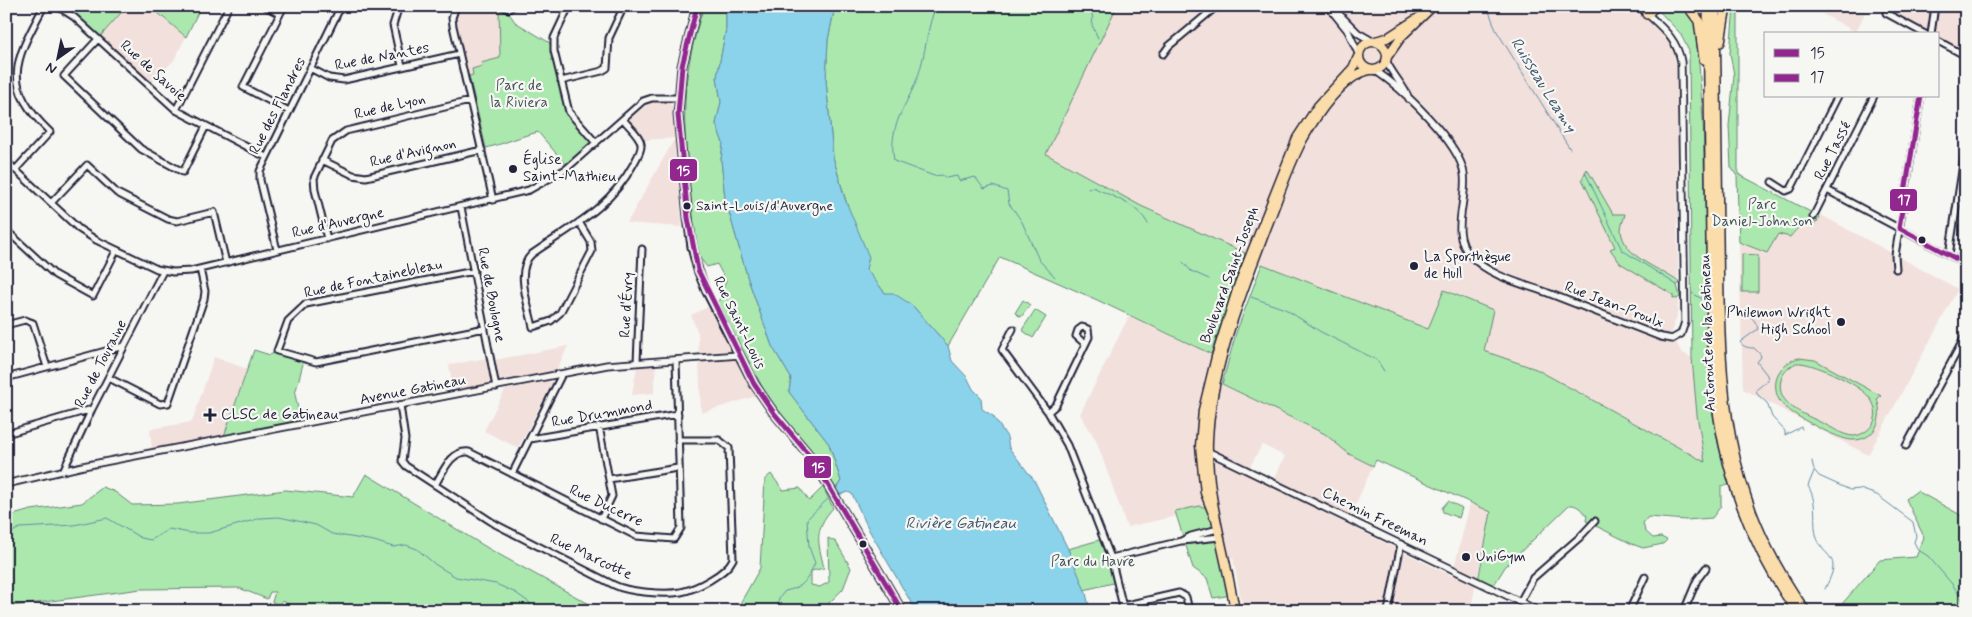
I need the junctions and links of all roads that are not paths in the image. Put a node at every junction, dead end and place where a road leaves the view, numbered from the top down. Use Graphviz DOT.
graph roads {
  1 [pos="44,6"];
  2 [pos="57,6"];
  3 [pos="229,6"];
  4 [pos="265,6"];
  5 [pos="284,6"];
  6 [pos="342,6"];
  7 [pos="399,6"];
  8 [pos="456,6"];
  9 [pos="501,6"];
  10 [pos="513,6"];
  11 [pos="569,6"];
  12 [pos="624,6"];
  13 [pos="697,6"];
  14 [pos="1217,6"];
  15 [pos="1329,6"];
  16 [pos="1432,6"];
  17 [pos="1639,6"];
  18 [pos="1655,6"];
  19 [pos="1688,6"];
  20 [pos="1708,6"];
  21 [pos="1715,6"];
  22 [pos="1726,6"];
  23 [pos="1935,6"];
  24 [pos="1886,13"];
  25 [pos="280,14"];
  26 [pos="1647,14"];
  27 [pos="1421,16"];
  28 [pos="1921,32"];
  29 [pos="1931,32"];
  30 [pos="98,39"];
  31 [pos="1373,41"];
  32 [pos="1940,42"];
  33 [pos="460,54"];
  34 [pos="1163,54"];
  35 [pos="1358,55"];
  36 [pos="1966,56"];
  37 [pos="1387,59"];
  38 [pos="402,66"];
  39 [pos="1716,67"];
  40 [pos="310,68"];
  41 [pos="1372,70"];
  42 [pos="561,80"];
  43 [pos="679,98"];
  44 [pos="1837,98"];
  45 [pos="1873,98"];
  46 [pos="1921,98"];
  47 [pos="1410,99"];
  48 [pos="470,101"];
  49 [pos="1710,107"];
  50 [pos="176,110"];
  51 [pos="289,111"];
  52 [pos="623,119"];
  53 [pos="206,126"];
  54 [pos="596,143"];
  55 [pos="1966,145"];
  56 [pos="482,150"];
  57 [pos="266,157"];
  58 [pos="322,160"];
  59 [pos="6,162"];
  60 [pos="15,170"];
  61 [pos="1964,174"];
  62 [pos="1772,182"];
  63 [pos="1827,190"];
  64 [pos="493,200"];
  65 [pos="51,203"];
  66 [pos="461,208"];
  67 [pos="1813,217"];
  68 [pos="579,222"];
  69 [pos="1900,228"];
  70 [pos="6,230"];
  71 [pos="326,239"];
  72 [pos="642,248"];
  73 [pos="277,250"];
  74 [pos="116,251"];
  75 [pos="1949,255"];
  76 [pos="226,263"];
  77 [pos="1966,264"];
  78 [pos="200,269"];
  79 [pos="1896,269"];
  80 [pos="163,271"];
  81 [pos="474,271"];
  82 [pos="6,325"];
  83 [pos="485,328"];
  84 [pos="1013,329"];
  85 [pos="1966,336"];
  86 [pos="1085,344"];
  87 [pos="124,346"];
  88 [pos="739,356"];
  89 [pos="676,360"];
  90 [pos="636,362"];
  91 [pos="47,367"];
  92 [pos="562,374"];
  93 [pos="6,378"];
  94 [pos="109,378"];
  95 [pos="496,386"];
  96 [pos="400,405"];
  97 [pos="92,409"];
  98 [pos="1048,412"];
  99 [pos="678,414"];
  100 [pos="599,426"];
  101 [pos="6,434"];
  102 [pos="530,439"];
  103 [pos="678,440"];
  104 [pos="1200,446"];
  105 [pos="1906,446"];
  106 [pos="1208,451"];
  107 [pos="678,468"];
  108 [pos="64,469"];
  109 [pos="512,474"];
  110 [pos="609,479"];
  111 [pos="6,484"];
  112 [pos="435,486"];
  113 [pos="602,519"];
  114 [pos="1595,521"];
  115 [pos="1219,530"];
  116 [pos="1181,541"];
  117 [pos="1402,544"];
  118 [pos="1111,558"];
  119 [pos="1706,568"];
  120 [pos="1645,577"];
  121 [pos="1520,602"];
  122 [pos="1123,608"];
  123 [pos="902,611"];
  124 [pos="1189,611"];
  125 [pos="1235,611"];
  126 [pos="1388,611"];
  127 [pos="1539,611"];
  128 [pos="1629,611"];
  129 [pos="1684,611"];
  130 [pos="1797,611"];
  131 [pos="1805,611"];
  1 -- 60 [label="street"];
  2 -- 30 [label="street, Rue de Savoie"];
  3 -- 50 [label="street"];
  4 -- 25 [label="street"];
  5 -- 25 [label="street"];
  6 -- 40 [label="street, Rue des Flandres"];
  7 -- 38 [label="street"];
  8 -- 33 [label="street"];
  9 -- 10 [label="street"];
  11 -- 42 [label="street"];
  12 -- 42 [label="street"];
  13 -- 43 [label="main road, Rue Saint-Louis"];
  14 -- 34 [label="street"];
  15 -- 31 [label="street"];
  15 -- 35 [label="street"];
  16 -- 27 [label="main road"];
  17 -- 26 [label="street, Rue Jean-Proulx"];
  18 -- 26 [label="highway"];
  19 -- 49 [label="highway"];
  20 -- 49 [label="highway, Autoroute de la Gatineau"];
  21 -- 39 [label="highway, Autoroute de la Gatineau"];
  22 -- 39 [label="highway"];
  23 -- 29 [label="street"];
  24 -- 28 [label="street"];
  25 -- 51 [label="street"];
  26 -- 47 [label="street, Rue Jean-Proulx"];
  27 -- 31 [label="main road"];
  27 -- 37 [label="main road"];
  30 -- 50 [label="street, Rue de Savoie"];
  30 -- 53 [label="street"];
  31 -- 35 [label="main road"];
  31 -- 37 [label="main road"];
  32 -- 36 [label="street"];
  33 -- 38 [label="street, Rue de Nantes"];
  33 -- 48 [label="street"];
  35 -- 41 [label="main road"];
  35 -- 104 [label="main road, Boulevard Saint-Joseph"];
  37 -- 41 [label="main road"];
  37 -- 47 [label="street, Rue Jean-Proulx"];
  38 -- 40 [label="street, Rue de Nantes"];
  39 -- 131 [label="highway, Autoroute de la Gatineau"];
  40 -- 51 [label="street, Rue des Flandres"];
  41 -- 47 [label="street, Rue Jean-Proulx"];
  41 -- 106 [label="main road, Boulevard Saint-Joseph"];
  42 -- 54 [label="street"];
  43 -- 52 [label="street, Rue d'Auvergne"];
  43 -- 88 [label="main road, Rue Saint-Louis"];
  44 -- 62 [label="street"];
  45 -- 63 [label="street, Rue Tassé"];
  46 -- 69 [label="street"];
  48 -- 56 [label="street"];
  48 -- 58 [label="street, Rue de Lyon"];
  49 -- 130 [label="highway, Autoroute de la Gatineau"];
  50 -- 53 [label="street, Rue de Savoie"];
  51 -- 57 [label="street, Rue des Flandres"];
  52 -- 54 [label="street, Rue d'Auvergne"];
  52 -- 68 [label="street"];
  53 -- 57 [label="street, Rue de Savoie"];
  54 -- 64 [label="street, Rue d'Auvergne"];
  55 -- 61 [label="street"];
  56 -- 58 [label="street, Rue d'Avignon"];
  56 -- 64 [label="street"];
  57 -- 73 [label="street, Rue des Flandres"];
  58 -- 71 [label="street, Rue de Lyon"];
  59 -- 60 [label="street, Rue d'Auvergne"];
  60 -- 65 [label="street, Rue d'Auvergne"];
  61 -- 75 [label="street"];
  63 -- 67 [label="street, Rue Tassé"];
  63 -- 69 [label="street"];
  64 -- 66 [label="street, Rue d'Auvergne"];
  65 -- 74 [label="street, Rue d'Auvergne"];
  65 -- 76 [label="street"];
  66 -- 71 [label="street, Rue d'Auvergne"];
  66 -- 81 [label="street, Rue de Boulogne"];
  68 -- 68 [label="street"];
  69 -- 75 [label="street"];
  69 -- 79 [label="street"];
  70 -- 74 [label="street"];
  71 -- 73 [label="street, Rue d'Auvergne"];
  72 -- 90 [label="street, Rue d'Évry"];
  73 -- 76 [label="street, Rue d'Auvergne"];
  74 -- 80 [label="street, Rue d'Auvergne"];
  75 -- 77 [label="street"];
  76 -- 78 [label="street, Rue d'Auvergne"];
  78 -- 80 [label="street, Rue d'Auvergne"];
  78 -- 94 [label="street"];
  80 -- 87 [label="street, Rue de Touraine"];
  81 -- 83 [label="street, Rue de Boulogne"];
  81 -- 83 [label="street, Rue de Fontainebleau"];
  82 -- 91 [label="street"];
  83 -- 95 [label="street, Rue de Boulogne"];
  84 -- 98 [label="street"];
  85 -- 105 [label="street"];
  86 -- 98 [label="street"];
  87 -- 91 [label="street"];
  87 -- 94 [label="street, Rue de Touraine"];
  88 -- 89 [label="street, Avenue Gatineau"];
  88 -- 123 [label="main road, Rue Saint-Louis"];
  89 -- 90 [label="street, Avenue Gatineau"];
  89 -- 99 [label="street, Rue Ducerre"];
  90 -- 92 [label="street, Avenue Gatineau"];
  91 -- 93 [label="street"];
  92 -- 95 [label="street, Avenue Gatineau"];
  92 -- 102 [label="street"];
  94 -- 97 [label="street, Rue de Touraine"];
  95 -- 96 [label="street, Avenue Gatineau"];
  96 -- 108 [label="street, Avenue Gatineau"];
  96 -- 112 [label="street, Rue Marcotte"];
  97 -- 101 [label="street"];
  97 -- 108 [label="street, Rue de Touraine"];
  98 -- 118 [label="street"];
  99 -- 100 [label="street, Rue Drummond"];
  99 -- 103 [label="street, Rue Ducerre"];
  100 -- 102 [label="street, Rue Drummond"];
  100 -- 110 [label="street"];
  102 -- 109 [label="street"];
  103 -- 107 [label="street, Rue Ducerre"];
  103 -- 112 [label="street, Rue Marcotte"];
  104 -- 106 [label="street, Chemin Freeman"];
  104 -- 115 [label="main road, Boulevard Saint-Joseph"];
  106 -- 115 [label="main road, Boulevard Saint-Joseph"];
  106 -- 117 [label="street, Chemin Freeman"];
  107 -- 110 [label="street"];
  107 -- 113 [label="street, Rue Ducerre"];
  108 -- 111 [label="street, Avenue Gatineau"];
  109 -- 112 [label="street, Rue Ducerre"];
  109 -- 113 [label="street, Rue Ducerre"];
  110 -- 113 [label="street"];
  114 -- 121 [label="street"];
  115 -- 116 [label="street"];
  115 -- 116 [label="street"];
  115 -- 125 [label="main road, Boulevard Saint-Joseph"];
  116 -- 118 [label="street"];
  117 -- 121 [label="street, Chemin Freeman"];
  117 -- 126 [label="street"];
  118 -- 122 [label="street"];
  119 -- 129 [label="street"];
  120 -- 128 [label="street"];
  121 -- 127 [label="street, Chemin Freeman"];
  122 -- 124 [label="street"];
}
